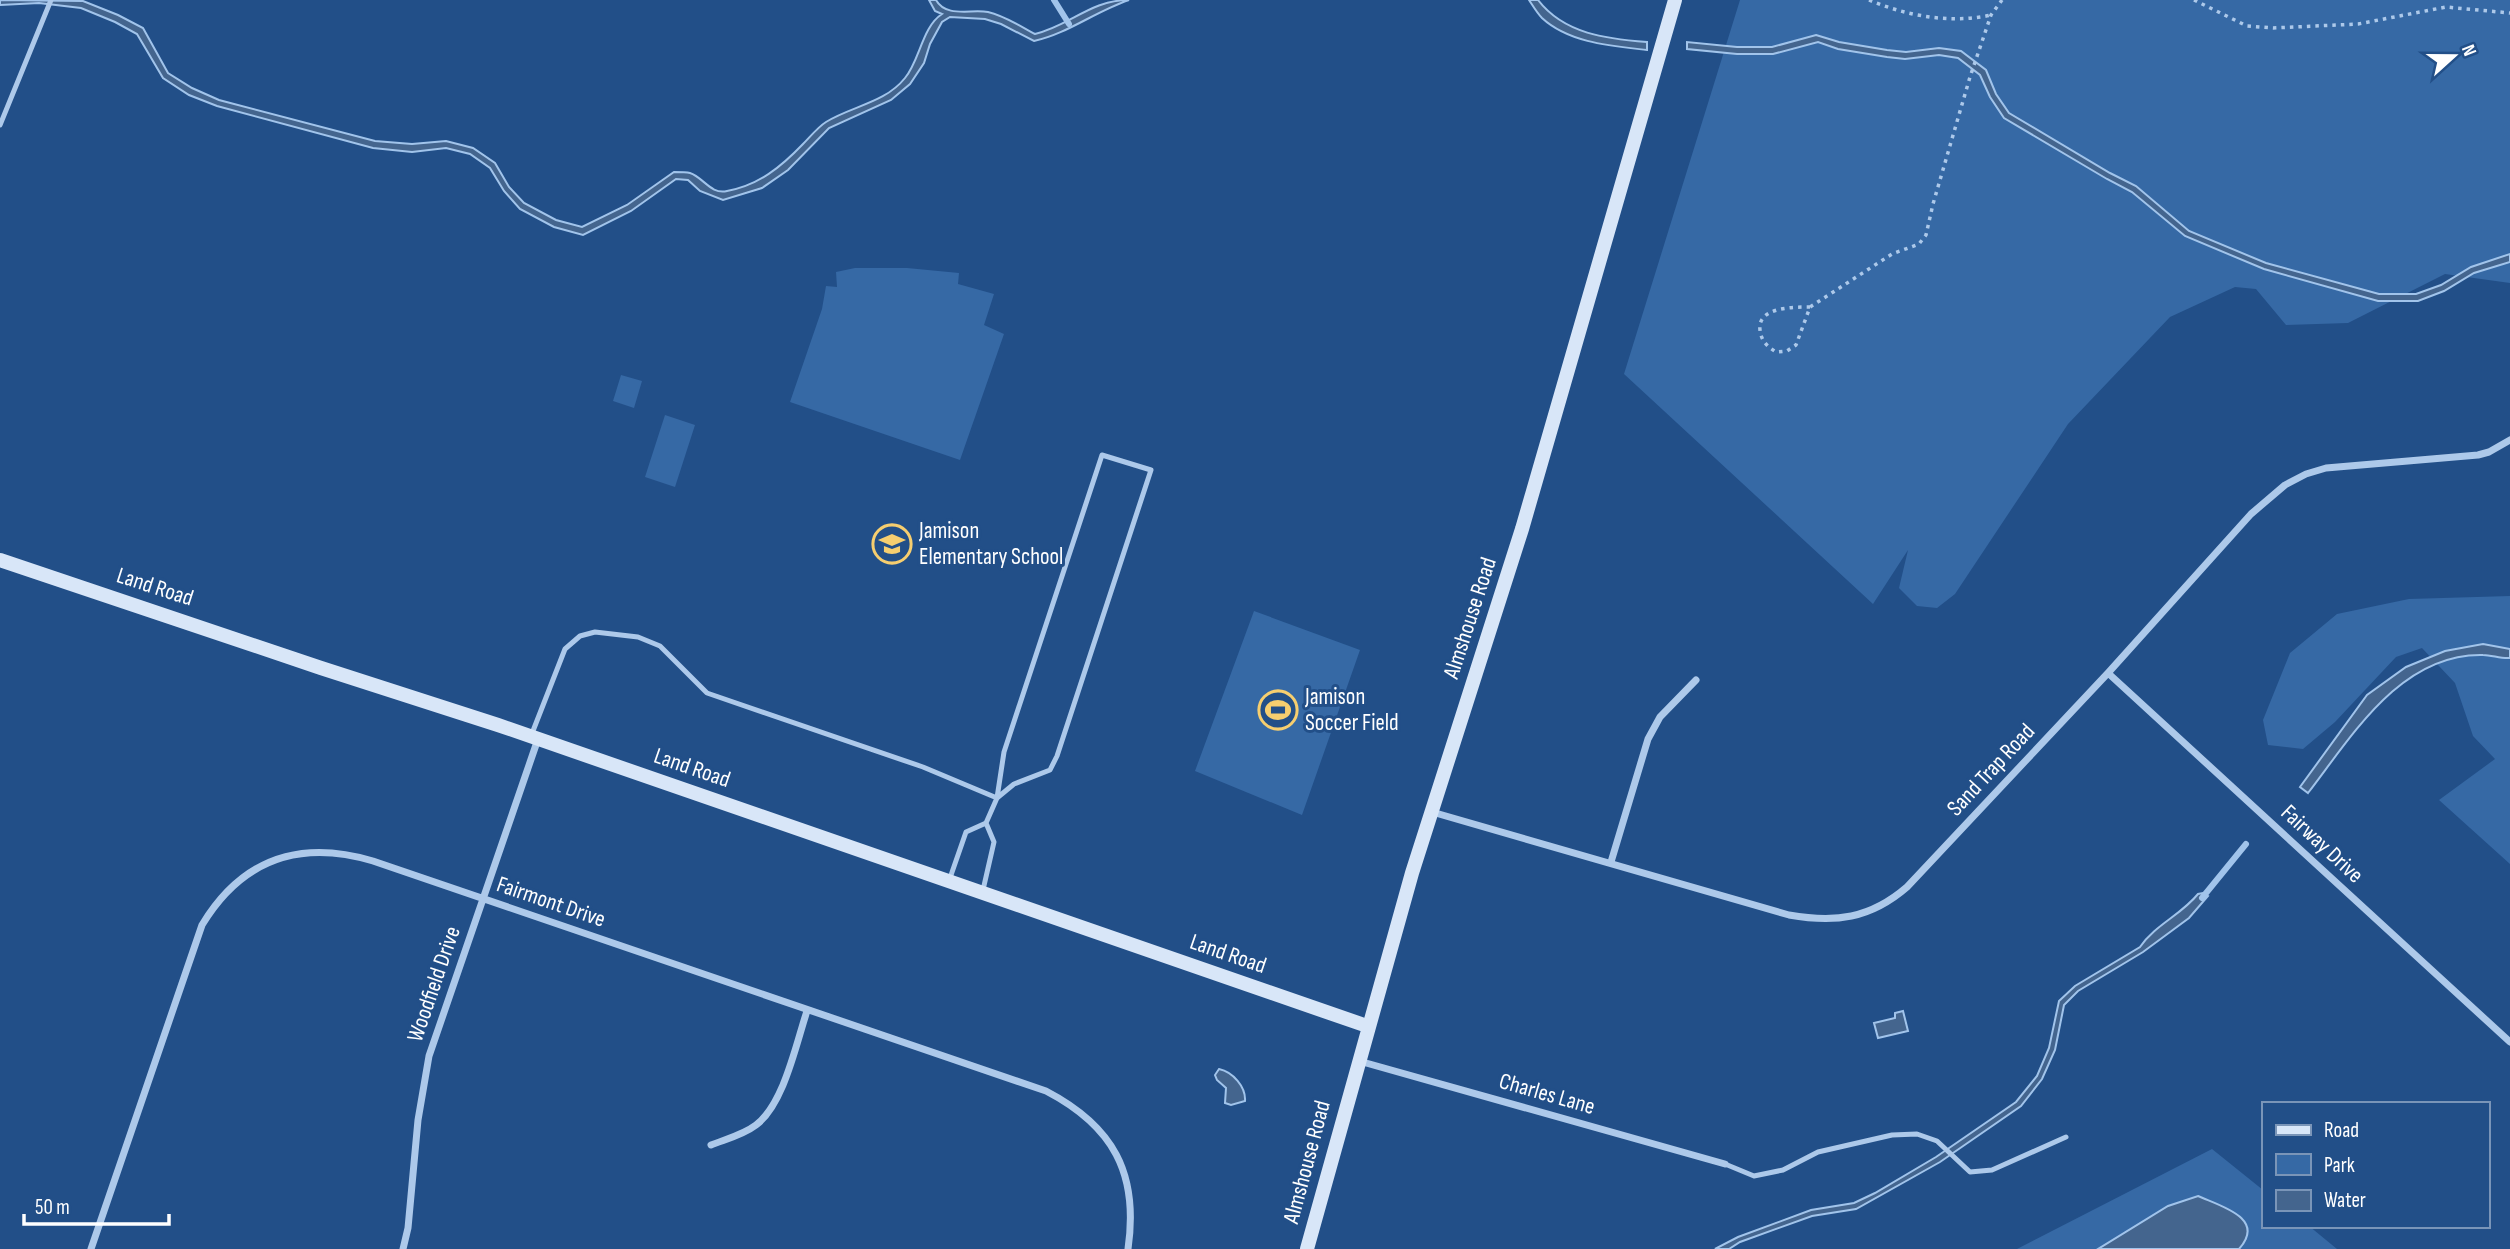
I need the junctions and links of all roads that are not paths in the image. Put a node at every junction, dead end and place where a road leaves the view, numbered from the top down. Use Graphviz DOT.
graph roads {
  1 [pos="51,0"];
  2 [pos="1675,0"];
  3 [pos="0,125"];
  4 [pos="2510,440"];
  5 [pos="0,560"];
  6 [pos="2108,673"];
  7 [pos="1696,680"];
  8 [pos="535,738"];
  9 [pos="997,797"];
  10 [pos="1432,812"];
  11 [pos="986,823"];
  12 [pos="1611,863"];
  13 [pos="949,881"];
  14 [pos="982,893"];
  15 [pos="483,899"];
  16 [pos="807,1011"];
  17 [pos="1367,1026"];
  18 [pos="2510,1042"];
  19 [pos="1358,1060"];
  20 [pos="2066,1137"];
  21 [pos="711,1144"];
  22 [pos="1725,1164"];
  23 [pos="91,1249"];
  24 [pos="403,1249"];
  25 [pos="1128,1249"];
  26 [pos="1307,1249"];
  1 -- 3 [label="lane"];
  2 -- 10 [label="street, Almshouse Road"];
  4 -- 6 [label="street, Sand Trap Road"];
  5 -- 8 [label="street, Land Road"];
  6 -- 12 [label="street, Sand Trap Road"];
  6 -- 18 [label="street, Fairway Drive"];
  7 -- 12 [label="street"];
  8 -- 9 [label="lane"];
  8 -- 13 [label="street, Land Road"];
  8 -- 15 [label="street, Woodfield Drive"];
  9 -- 9 [label="lane"];
  9 -- 11 [label="lane"];
  10 -- 12 [label="street, Sand Trap Road"];
  10 -- 17 [label="street, Almshouse Road"];
  11 -- 13 [label="lane"];
  11 -- 14 [label="lane"];
  13 -- 14 [label="street, Land Road"];
  14 -- 17 [label="street, Land Road"];
  15 -- 16 [label="street, Fairmont Drive"];
  15 -- 23 [label="street, Fairmont Drive"];
  15 -- 24 [label="street, Woodfield Drive"];
  16 -- 21 [label="street"];
  16 -- 25 [label="street, Fairmont Drive"];
  17 -- 19 [label="street, Almshouse Road"];
  19 -- 22 [label="street, Charles Lane"];
  19 -- 26 [label="street, Almshouse Road"];
  20 -- 22 [label="lane"];
}
